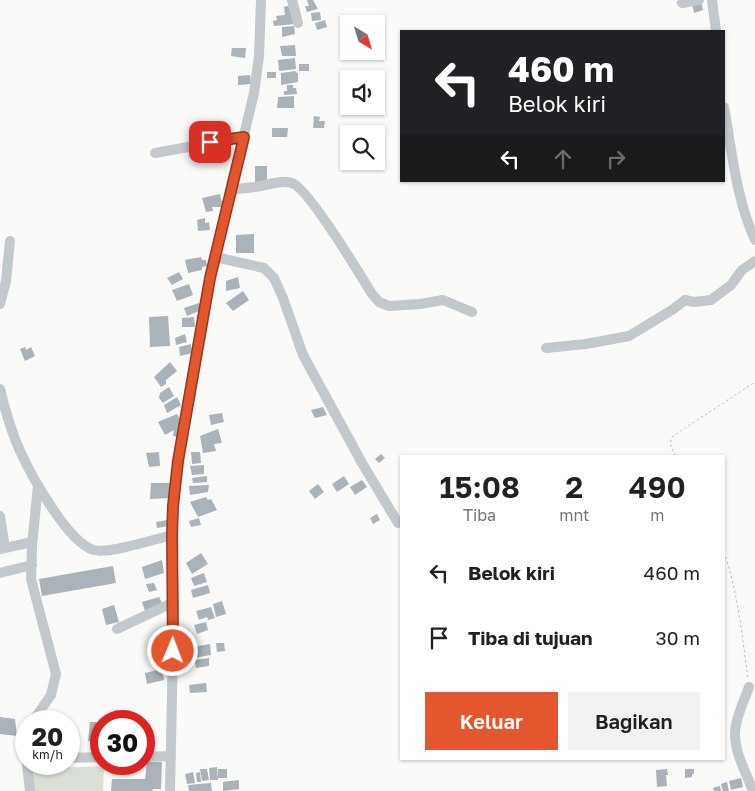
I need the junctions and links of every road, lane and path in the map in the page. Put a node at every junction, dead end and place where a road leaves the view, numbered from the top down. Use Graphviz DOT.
graph roads {
  1 [pos="261,0"];
  2 [pos="292,0"];
  3 [pos="699,0"];
  4 [pos="712,0"];
  5 [pos="682,3"];
  6 [pos="298,23"];
  7 [pos="716,30"];
  8 [pos="725,113"];
  9 [pos="244,137"];
  10 [pos="154,153"];
  11 [pos="232,189"];
  12 [pos="755,240"];
  13 [pos="10,241"];
  14 [pos="215,257"];
  15 [pos="755,261"];
  16 [pos="0,304"];
  17 [pos="472,312"];
  18 [pos="546,348"];
  19 [pos="755,382"];
  20 [pos="0,389"];
  21 [pos="675,455"];
  22 [pos="38,485"];
  23 [pos="0,516"];
  24 [pos="398,523"];
  25 [pos="172,535"];
  26 [pos="32,542"];
  27 [pos="2,548"];
  28 [pos="725,555"];
  29 [pos="32,565"];
  30 [pos="0,573"];
  31 [pos="174,602"];
  32 [pos="117,629"];
  33 [pos="749,687"];
  34 [pos="41,710"];
  35 [pos="171,756"];
  36 [pos="155,757"];
  37 [pos="28,775"];
  38 [pos="30,791"];
  39 [pos="170,791"];
  40 [pos="753,791"];
  1 -- 9 [label="street"];
  2 -- 6 [label="street"];
  3 -- 5 [label="street"];
  4 -- 7 [label="street"];
  8 -- 12 [label="street"];
  9 -- 10 [label="street"];
  9 -- 11 [label="street"];
  11 -- 14 [label="street"];
  11 -- 17 [label="street"];
  13 -- 16 [label="street"];
  14 -- 24 [label="street"];
  14 -- 25 [label="street"];
  15 -- 18 [label="street"];
  19 -- 21 [label="path"];
  20 -- 22 [label="street"];
  22 -- 25 [label="street"];
  22 -- 26 [label="street"];
  23 -- 27 [label="street"];
  25 -- 31 [label="street"];
  26 -- 27 [label="street"];
  26 -- 29 [label="street"];
  28 -- 33 [label="path"];
  29 -- 30 [label="street"];
  29 -- 34 [label="street"];
  31 -- 32 [label="street"];
  31 -- 35 [label="street"];
  33 -- 40 [label="street"];
  35 -- 36 [label="street"];
  35 -- 39 [label="street"];
  37 -- 38 [label="street"];
}
